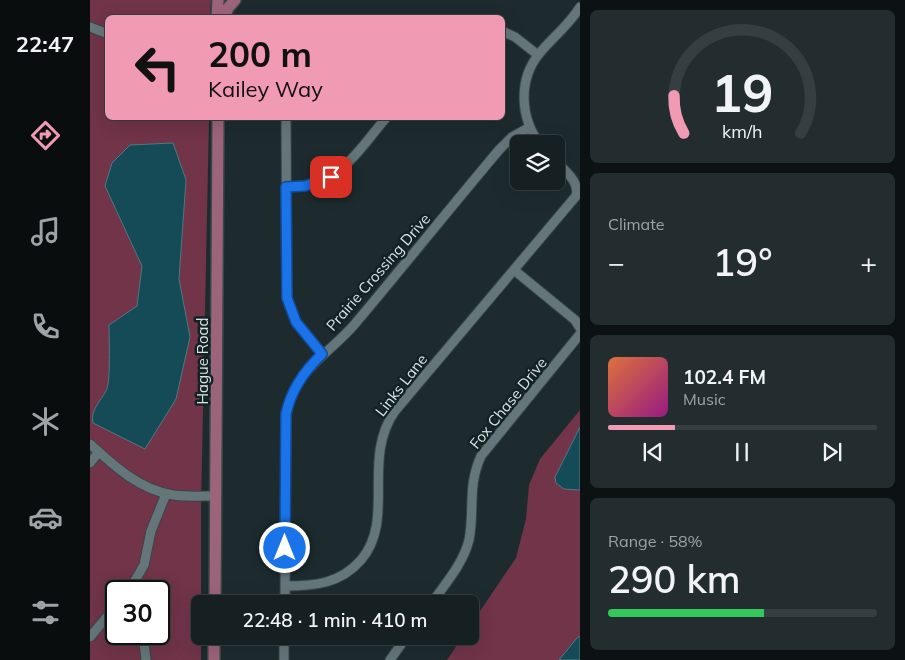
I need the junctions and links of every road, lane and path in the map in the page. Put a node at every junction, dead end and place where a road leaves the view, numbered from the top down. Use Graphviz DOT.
graph roads {
  1 [pos="218,0"];
  2 [pos="235,0"];
  3 [pos="580,7"];
  4 [pos="218,15"];
  5 [pos="225,15"];
  6 [pos="90,28"];
  7 [pos="505,32"];
  8 [pos="105,33"];
  9 [pos="538,55"];
  10 [pos="218,120"];
  11 [pos="286,120"];
  12 [pos="384,120"];
  13 [pos="530,128"];
  14 [pos="534,135"];
  15 [pos="565,171"];
  16 [pos="286,187"];
  17 [pos="514,270"];
  18 [pos="580,328"];
  19 [pos="580,334"];
  20 [pos="322,354"];
  21 [pos="90,444"];
  22 [pos="99,452"];
  23 [pos="90,463"];
  24 [pos="166,494"];
  25 [pos="216,496"];
  26 [pos="137,580"];
  27 [pos="285,586"];
  28 [pos="215,595"];
  29 [pos="285,595"];
  30 [pos="437,595"];
  31 [pos="105,619"];
  32 [pos="90,637"];
  33 [pos="144,645"];
  34 [pos="214,645"];
  35 [pos="284,645"];
  36 [pos="401,645"];
  37 [pos="146,660"];
  38 [pos="214,660"];
  39 [pos="284,660"];
  40 [pos="390,660"];
  1 -- 4 [label="main road"];
  2 -- 5 [label="main road"];
  3 -- 9 [label="street"];
  6 -- 8 [label="street"];
  7 -- 9 [label="street"];
  9 -- 13 [label="street"];
  10 -- 25 [label="main road, Hague Road"];
  11 -- 16 [label="street"];
  12 -- 16 [label="street"];
  13 -- 14 [label="street"];
  13 -- 20 [label="street, Prairie Crossing Drive"];
  15 -- 17 [label="street, Links Lane"];
  16 -- 20 [label="street"];
  17 -- 18 [label="street"];
  17 -- 27 [label="street, Links Lane"];
  19 -- 30 [label="street, Fox Chase Drive"];
  20 -- 27 [label="street, Prairie Crossing Drive"];
  21 -- 22 [label="street"];
  22 -- 23 [label="street"];
  22 -- 24 [label="street"];
  24 -- 25 [label="street"];
  24 -- 26 [label="street"];
  25 -- 28 [label="main road, Hague Road"];
  27 -- 29 [label="street, Prairie Crossing Drive"];
  31 -- 32 [label="street"];
  33 -- 37 [label="street"];
  34 -- 38 [label="main road"];
  35 -- 39 [label="street"];
  36 -- 40 [label="street"];
}
